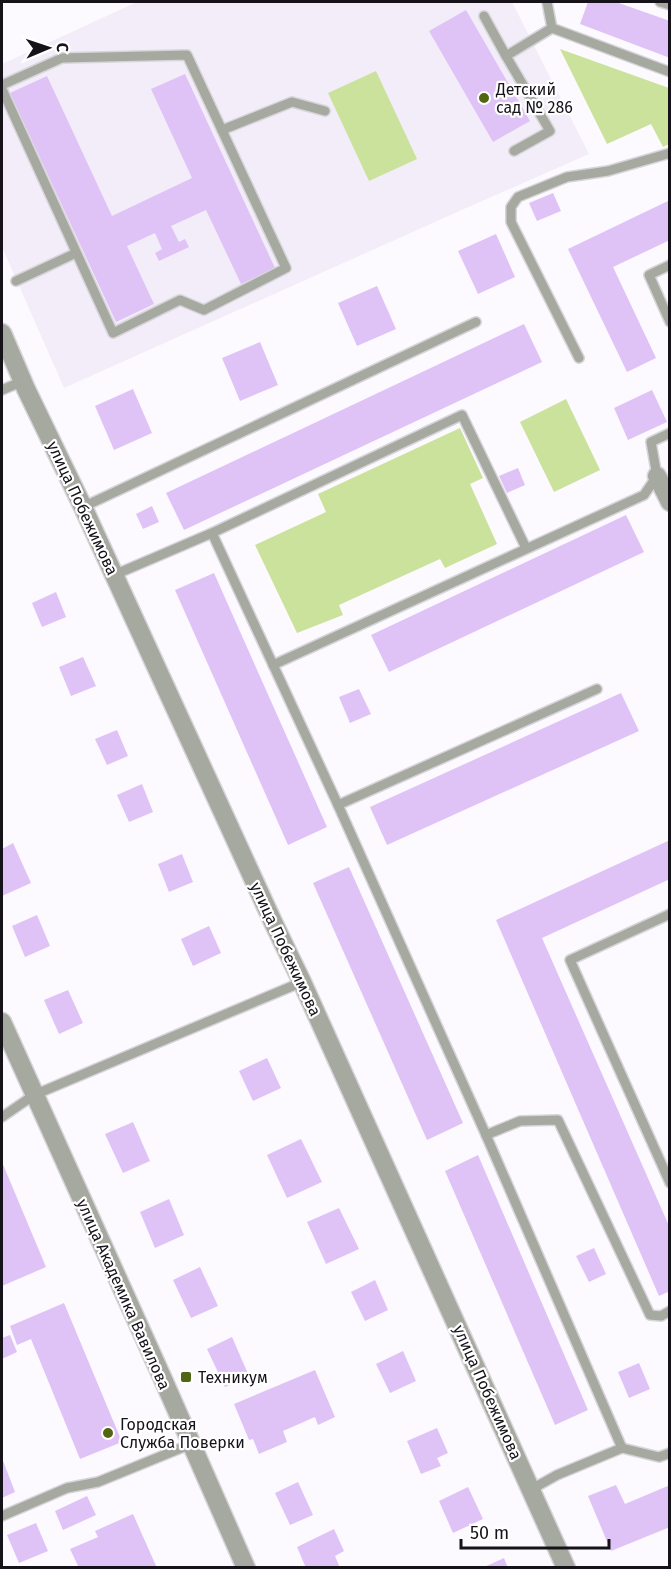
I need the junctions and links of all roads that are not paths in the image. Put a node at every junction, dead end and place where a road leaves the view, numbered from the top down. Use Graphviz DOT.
graph roads {
  1 [pos="547,2"];
  2 [pos="660,2"];
  3 [pos="669,5"];
  4 [pos="484,16"];
  5 [pos="552,28"];
  6 [pos="506,56"];
  7 [pos="669,72"];
  8 [pos="2,87"];
  9 [pos="325,111"];
  10 [pos="222,130"];
  11 [pos="514,151"];
  12 [pos="669,153"];
  13 [pos="76,253"];
  14 [pos="669,265"];
  15 [pos="16,281"];
  16 [pos="476,322"];
  17 [pos="669,322"];
  18 [pos="2,333"];
  19 [pos="579,358"];
  20 [pos="23,381"];
  21 [pos="2,390"];
  22 [pos="669,433"];
  23 [pos="657,476"];
  24 [pos="669,502"];
  25 [pos="83,507"];
  26 [pos="212,533"];
  27 [pos="526,548"];
  28 [pos="114,575"];
  29 [pos="273,665"];
  30 [pos="597,689"];
  31 [pos="338,805"];
  32 [pos="669,914"];
  33 [pos="302,982"];
  34 [pos="2,1022"];
  35 [pos="34,1095"];
  36 [pos="2,1117"];
  37 [pos="486,1135"];
  38 [pos="669,1183"];
  39 [pos="669,1311"];
  40 [pos="191,1444"];
  41 [pos="622,1448"];
  42 [pos="669,1453"];
  43 [pos="532,1490"];
  44 [pos="2,1516"];
  45 [pos="246,1568"];
  46 [pos="566,1568"];
  1 -- 5 [label="lane"];
  2 -- 3 [label="lane"];
  4 -- 6 [label="lane"];
  5 -- 6 [label="lane"];
  5 -- 7 [label="lane"];
  6 -- 11 [label="lane"];
  8 -- 10 [label="lane"];
  8 -- 13 [label="lane"];
  9 -- 10 [label="lane"];
  10 -- 13 [label="lane"];
  12 -- 19 [label="lane"];
  13 -- 15 [label="lane"];
  14 -- 17 [label="lane"];
  16 -- 25 [label="lane"];
  18 -- 20 [label="street, улица Побежимова"];
  20 -- 21 [label="lane"];
  20 -- 25 [label="street, улица Побежимова"];
  22 -- 23 [label="lane"];
  23 -- 24 [label="street"];
  23 -- 27 [label="lane"];
  25 -- 28 [label="street, улица Побежимова"];
  26 -- 27 [label="lane"];
  26 -- 28 [label="lane"];
  26 -- 29 [label="lane"];
  27 -- 29 [label="lane"];
  28 -- 33 [label="street, улица Побежимова"];
  29 -- 31 [label="lane"];
  30 -- 31 [label="lane"];
  31 -- 37 [label="lane"];
  32 -- 38 [label="lane"];
  33 -- 35 [label="lane"];
  33 -- 43 [label="street, улица Побежимова"];
  34 -- 35 [label="street, улица Академика Вавилова"];
  35 -- 36 [label="lane"];
  35 -- 40 [label="street, улица Академика Вавилова"];
  37 -- 39 [label="lane"];
  37 -- 41 [label="lane"];
  40 -- 44 [label="lane"];
  40 -- 45 [label="street, улица Академика Вавилова"];
  41 -- 42 [label="lane"];
  41 -- 43 [label="lane"];
  43 -- 46 [label="street, улица Побежимова"];
}
